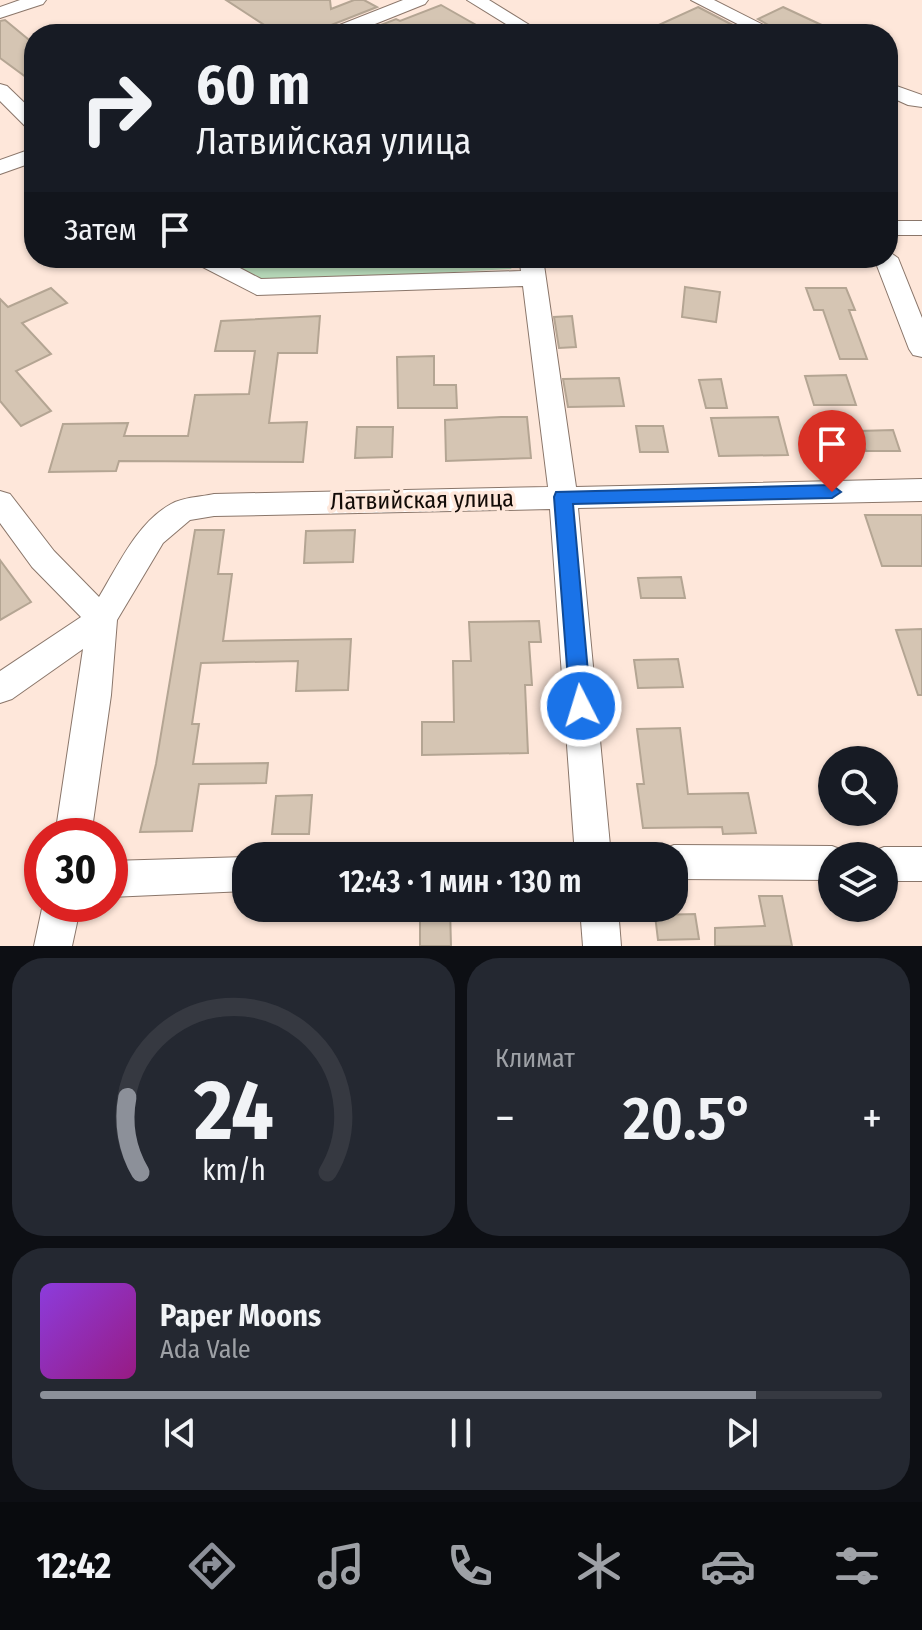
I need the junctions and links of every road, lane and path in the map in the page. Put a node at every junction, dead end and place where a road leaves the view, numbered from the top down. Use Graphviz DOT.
graph roads {
  1 [pos="37,0"];
  2 [pos="419,0"];
  3 [pos="476,0"];
  4 [pos="700,0"];
  5 [pos="0,13"];
  6 [pos="359,24"];
  7 [pos="518,24"];
  8 [pos="751,24"];
  9 [pos="0,90"];
  10 [pos="898,93"];
  11 [pos="922,101"];
  12 [pos="24,114"];
  13 [pos="24,158"];
  14 [pos="0,168"];
  15 [pos="898,228"];
  16 [pos="922,228"];
  17 [pos="222,268"];
  18 [pos="533,268"];
  19 [pos="890,268"];
  20 [pos="922,349"];
  21 [pos="922,490"];
  22 [pos="563,497"];
  23 [pos="0,502"];
  24 [pos="102,619"];
  25 [pos="0,689"];
  26 [pos="76,818"];
  27 [pos="592,842"];
  28 [pos="688,862"];
  29 [pos="818,863"];
  30 [pos="898,864"];
  31 [pos="922,864"];
  32 [pos="232,875"];
  33 [pos="128,878"];
  34 [pos="58,922"];
  35 [pos="600,922"];
  36 [pos="53,946"];
  37 [pos="602,946"];
  1 -- 5 [label="street"];
  2 -- 6 [label="street"];
  3 -- 7 [label="street"];
  4 -- 8 [label="street"];
  9 -- 12 [label="street"];
  10 -- 11 [label="street"];
  13 -- 14 [label="street"];
  15 -- 16 [label="street"];
  17 -- 18 [label="street"];
  18 -- 22 [label="street"];
  19 -- 20 [label="street"];
  21 -- 22 [label="street, Латвийская улица"];
  22 -- 24 [label="street, Латвийская улица"];
  22 -- 27 [label="street"];
  23 -- 24 [label="street"];
  24 -- 25 [label="street, Латвийская улица"];
  24 -- 26 [label="street"];
  28 -- 29 [label="street"];
  30 -- 31 [label="street"];
  32 -- 33 [label="street"];
  34 -- 36 [label="street"];
  35 -- 37 [label="street"];
}
